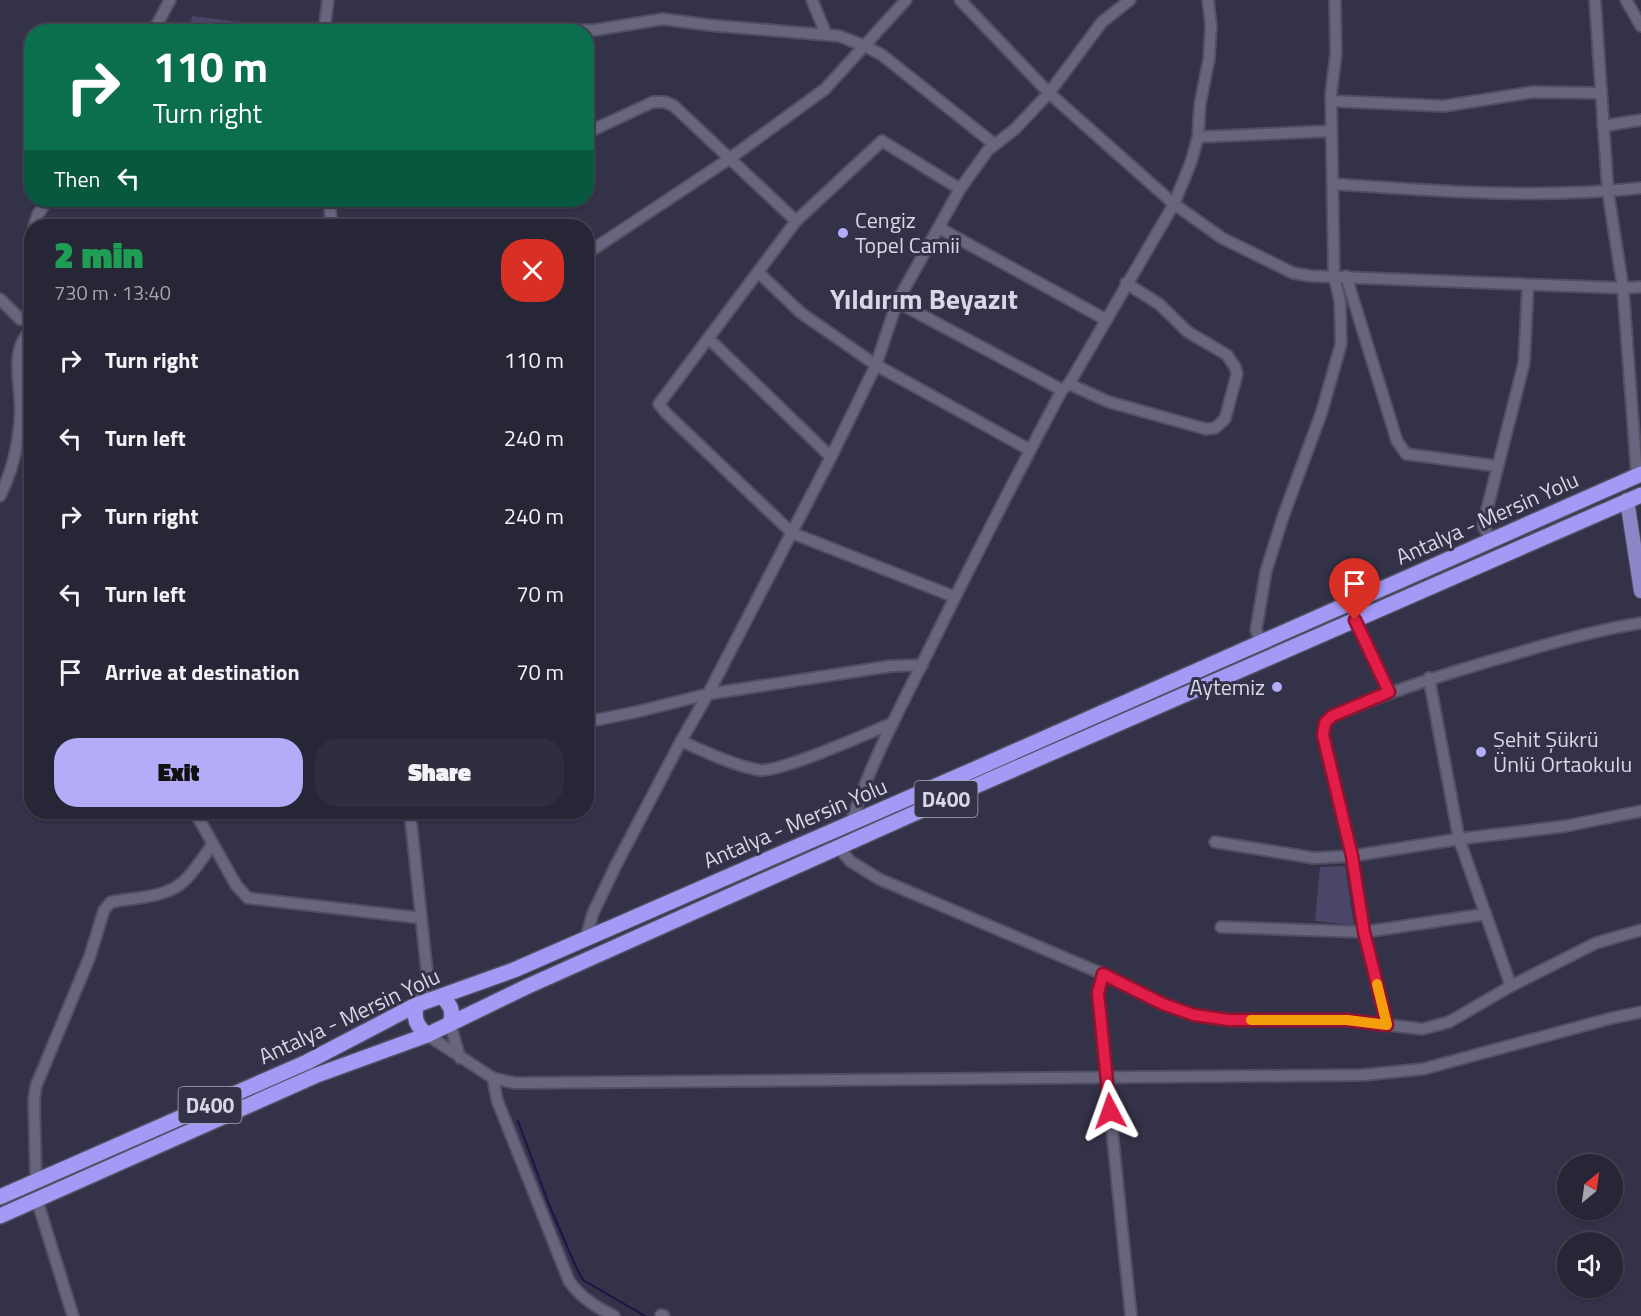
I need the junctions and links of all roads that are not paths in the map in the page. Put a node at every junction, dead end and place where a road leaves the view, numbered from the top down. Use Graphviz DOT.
graph roads {
  1 [pos="170,0"];
  2 [pos="328,0"];
  3 [pos="812,0"];
  4 [pos="906,0"];
  5 [pos="960,0"];
  6 [pos="1130,0"];
  7 [pos="1208,0"];
  8 [pos="1335,0"];
  9 [pos="1595,0"];
  10 [pos="1626,0"];
  11 [pos="157,24"];
  12 [pos="325,24"];
  13 [pos="1641,26"];
  14 [pos="594,30"];
  15 [pos="826,34"];
  16 [pos="866,46"];
  17 [pos="1049,93"];
  18 [pos="1600,93"];
  19 [pos="1331,101"];
  20 [pos="1641,120"];
  21 [pos="1603,126"];
  22 [pos="594,129"];
  23 [pos="1331,131"];
  24 [pos="1198,137"];
  25 [pos="994,144"];
  26 [pos="729,159"];
  27 [pos="1333,184"];
  28 [pos="1641,188"];
  29 [pos="960,189"];
  30 [pos="1608,192"];
  31 [pos="1174,204"];
  32 [pos="796,221"];
  33 [pos="939,228"];
  34 [pos="594,250"];
  35 [pos="758,272"];
  36 [pos="1334,276"];
  37 [pos="1346,276"];
  38 [pos="1126,283"];
  39 [pos="1528,285"];
  40 [pos="1641,287"];
  41 [pos="1623,288"];
  42 [pos="0,299"];
  43 [pos="897,302"];
  44 [pos="1105,319"];
  45 [pos="24,320"];
  46 [pos="24,339"];
  47 [pos="709,339"];
  48 [pos="876,364"];
  49 [pos="1066,387"];
  50 [pos="1638,446"];
  51 [pos="1030,450"];
  52 [pos="831,457"];
  53 [pos="1497,466"];
  54 [pos="1634,478"];
  55 [pos="0,496"];
  56 [pos="1637,499"];
  57 [pos="792,533"];
  58 [pos="1491,541"];
  59 [pos="1640,584"];
  60 [pos="955,597"];
  61 [pos="1355,620"];
  62 [pos="1641,623"];
  63 [pos="1261,642"];
  64 [pos="922,665"];
  65 [pos="1429,678"];
  66 [pos="1389,692"];
  67 [pos="708,694"];
  68 [pos="594,720"];
  69 [pos="893,723"];
  70 [pos="681,741"];
  71 [pos="1641,811"];
  72 [pos="199,819"];
  73 [pos="411,819"];
  74 [pos="851,823"];
  75 [pos="1459,839"];
  76 [pos="1215,842"];
  77 [pos="213,844"];
  78 [pos="838,847"];
  79 [pos="1352,856"];
  80 [pos="1486,914"];
  81 [pos="421,918"];
  82 [pos="1221,927"];
  83 [pos="1641,930"];
  84 [pos="1364,932"];
  85 [pos="586,938"];
  86 [pos="427,972"];
  87 [pos="1103,974"];
  88 [pos="1511,986"];
  89 [pos="442,996"];
  90 [pos="416,1005"];
  91 [pos="1641,1006"];
  92 [pos="1641,1012"];
  93 [pos="1612,1018"];
  94 [pos="450,1024"];
  95 [pos="1387,1025"];
  96 [pos="427,1035"];
  97 [pos="460,1058"];
  98 [pos="1107,1077"];
  99 [pos="493,1078"];
  100 [pos="36,1182"];
  101 [pos="0,1197"];
  102 [pos="37,1200"];
  103 [pos="0,1216"];
  104 [pos="74,1316"];
  105 [pos="614,1316"];
  106 [pos="1131,1316"];
  1 -- 11 [label="street"];
  2 -- 12 [label="street"];
  3 -- 15 [label="street"];
  4 -- 16 [label="street"];
  5 -- 17 [label="street"];
  6 -- 17 [label="street"];
  7 -- 24 [label="street"];
  8 -- 19 [label="street"];
  9 -- 18 [label="street"];
  10 -- 13 [label="street"];
  14 -- 15 [label="street"];
  15 -- 16 [label="street"];
  16 -- 25 [label="street"];
  16 -- 26 [label="street"];
  17 -- 25 [label="street"];
  17 -- 31 [label="street"];
  18 -- 19 [label="street"];
  18 -- 21 [label="street"];
  19 -- 23 [label="street"];
  20 -- 21 [label="street"];
  21 -- 30 [label="street"];
  22 -- 26 [label="street"];
  23 -- 24 [label="street"];
  23 -- 27 [label="street"];
  24 -- 31 [label="street"];
  25 -- 29 [label="street"];
  26 -- 32 [label="street"];
  26 -- 34 [label="street"];
  27 -- 30 [label="street"];
  27 -- 36 [label="street"];
  28 -- 30 [label="street"];
  29 -- 32 [label="street"];
  29 -- 33 [label="street"];
  30 -- 41 [label="street"];
  31 -- 36 [label="street"];
  31 -- 38 [label="street"];
  32 -- 35 [label="street"];
  33 -- 43 [label="street"];
  33 -- 44 [label="street"];
  35 -- 47 [label="street"];
  35 -- 48 [label="street"];
  36 -- 37 [label="street"];
  36 -- 63 [label="street"];
  37 -- 39 [label="street"];
  37 -- 53 [label="street"];
  38 -- 44 [label="street"];
  38 -- 49 [label="street"];
  39 -- 41 [label="street"];
  39 -- 53 [label="street"];
  40 -- 41 [label="street"];
  41 -- 50 [label="street"];
  42 -- 45 [label="street"];
  43 -- 48 [label="street"];
  43 -- 49 [label="street"];
  44 -- 49 [label="street"];
  46 -- 55 [label="street"];
  47 -- 52 [label="street"];
  47 -- 57 [label="street"];
  48 -- 51 [label="street"];
  48 -- 52 [label="street"];
  49 -- 51 [label="street"];
  50 -- 54 [label="street"];
  51 -- 60 [label="street"];
  52 -- 57 [label="street"];
  53 -- 58 [label="street"];
  54 -- 56 [label="highway"];
  54 -- 58 [label="highway, Antalya - Mersin Yolu / D400"];
  56 -- 59 [label="main road"];
  56 -- 61 [label="highway, Antalya - Mersin Yolu / D400"];
  57 -- 60 [label="street"];
  57 -- 67 [label="street"];
  58 -- 63 [label="highway, Antalya - Mersin Yolu / D400"];
  60 -- 64 [label="street"];
  61 -- 66 [label="street"];
  61 -- 78 [label="highway, Antalya - Mersin Yolu / D400"];
  62 -- 65 [label="street"];
  63 -- 74 [label="highway, Antalya - Mersin Yolu / D400"];
  64 -- 67 [label="street"];
  64 -- 69 [label="street"];
  65 -- 66 [label="street"];
  65 -- 75 [label="street"];
  66 -- 79 [label="street"];
  67 -- 68 [label="street"];
  67 -- 70 [label="street"];
  69 -- 70 [label="street"];
  69 -- 74 [label="street"];
  70 -- 85 [label="street"];
  71 -- 75 [label="street"];
  72 -- 77 [label="street"];
  73 -- 81 [label="street"];
  74 -- 85 [label="highway, Antalya - Mersin Yolu / D400"];
  75 -- 79 [label="street"];
  75 -- 80 [label="street"];
  76 -- 79 [label="street"];
  77 -- 81 [label="street"];
  77 -- 100 [label="street"];
  78 -- 87 [label="street"];
  78 -- 94 [label="highway, Antalya - Mersin Yolu / D400"];
  79 -- 84 [label="street"];
  80 -- 84 [label="street"];
  80 -- 88 [label="street"];
  81 -- 86 [label="street"];
  82 -- 84 [label="street"];
  83 -- 88 [label="street"];
  84 -- 95 [label="street"];
  85 -- 89 [label="highway, Antalya - Mersin Yolu / D400"];
  86 -- 89 [label="street"];
  86 -- 90 [label="street"];
  87 -- 95 [label="street"];
  87 -- 98 [label="street"];
  88 -- 95 [label="street"];
  89 -- 90 [label="highway, Antalya - Mersin Yolu / D400"];
  89 -- 94 [label="highway"];
  90 -- 96 [label="highway"];
  90 -- 100 [label="highway, Antalya - Mersin Yolu / D400"];
  91 -- 93 [label="street"];
  92 -- 93 [label="street"];
  93 -- 98 [label="street"];
  94 -- 96 [label="highway, Antalya - Mersin Yolu / D400"];
  94 -- 97 [label="street"];
  96 -- 97 [label="street"];
  96 -- 102 [label="highway, Antalya - Mersin Yolu / D400"];
  97 -- 99 [label="street"];
  98 -- 99 [label="street"];
  98 -- 106 [label="street"];
  99 -- 105 [label="street"];
  100 -- 101 [label="highway, Antalya - Mersin Yolu / D400"];
  102 -- 103 [label="highway, Antalya - Mersin Yolu / D400"];
  102 -- 104 [label="street"];
}
